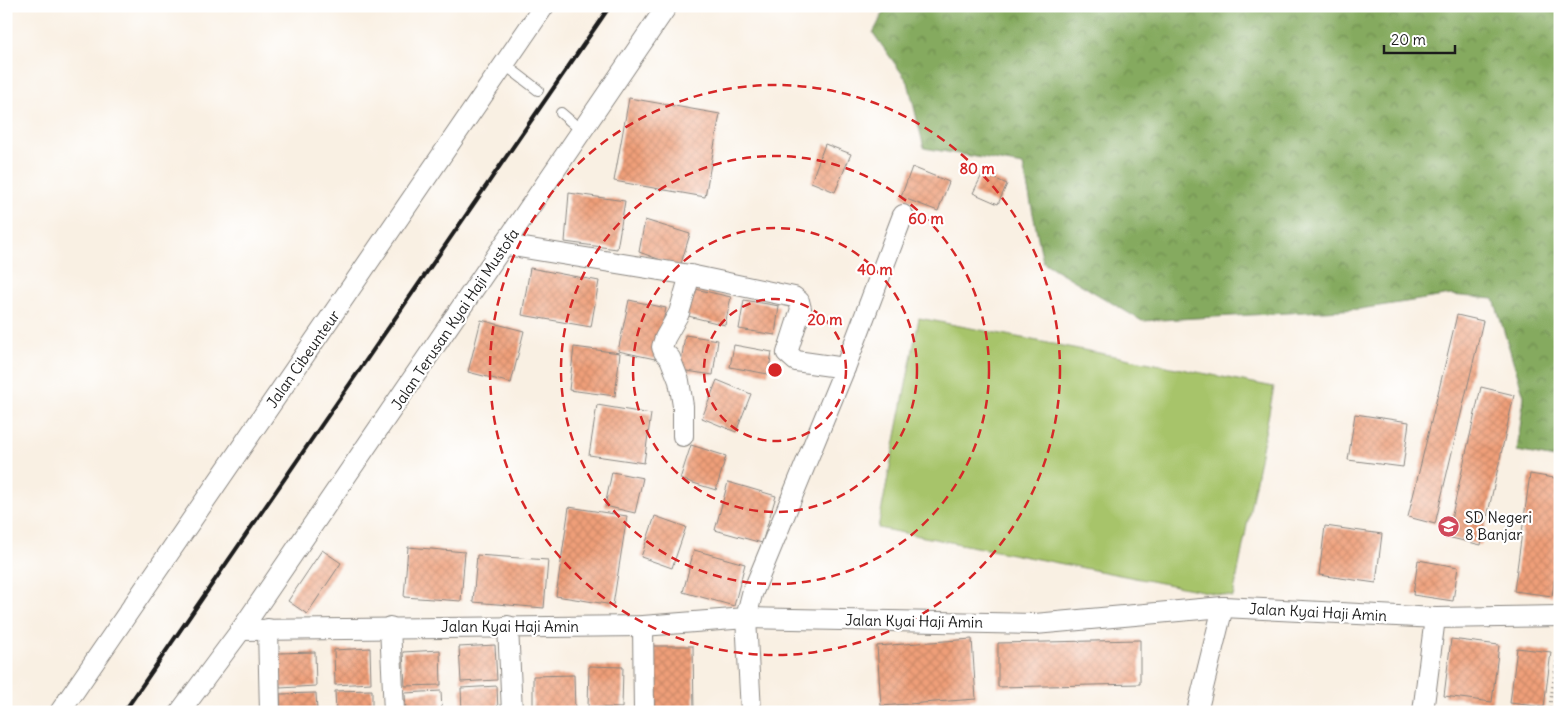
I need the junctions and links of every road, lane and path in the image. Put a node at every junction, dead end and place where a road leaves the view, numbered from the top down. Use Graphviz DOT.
graph roads {
  1 [pos="544,6"];
  2 [pos="667,6"];
  3 [pos="504,64"];
  4 [pos="538,90"];
  5 [pos="561,113"];
  6 [pos="582,131"];
  7 [pos="903,215"];
  8 [pos="506,245"];
  9 [pos="690,275"];
  10 [pos="845,368"];
  11 [pos="683,436"];
  12 [pos="1223,607"];
  13 [pos="1560,616"];
  14 [pos="746,618"];
  15 [pos="1435,618"];
  16 [pos="390,626"];
  17 [pos="508,626"];
  18 [pos="643,626"];
  19 [pos="268,629"];
  20 [pos="241,630"];
  21 [pos="1560,636"];
  22 [pos="60,712"];
  23 [pos="180,712"];
  24 [pos="270,712"];
  25 [pos="394,712"];
  26 [pos="512,712"];
  27 [pos="644,712"];
  28 [pos="751,712"];
  29 [pos="1197,712"];
  30 [pos="1423,712"];
  31 [pos="1548,712"];
  1 -- 3 [label="street, Jalan Cibeunteur"];
  2 -- 6 [label="street, Jalan Terusan Kyai Haji Mustofa"];
  3 -- 4 [label="lane"];
  3 -- 22 [label="street, Jalan Cibeunteur"];
  5 -- 6 [label="lane"];
  6 -- 8 [label="street, Jalan Terusan Kyai Haji Mustofa"];
  7 -- 10 [label="street"];
  8 -- 9 [label="street"];
  8 -- 20 [label="street, Jalan Terusan Kyai Haji Mustofa"];
  9 -- 10 [label="street"];
  9 -- 11 [label="street"];
  10 -- 14 [label="street"];
  12 -- 14 [label="street, Jalan Kyai Haji Amin"];
  12 -- 15 [label="street, Jalan Kyai Haji Amin"];
  12 -- 29 [label="street"];
  13 -- 15 [label="street, Jalan Kyai Haji Amin"];
  14 -- 18 [label="street, Jalan Kyai Haji Amin"];
  14 -- 28 [label="street"];
  15 -- 30 [label="street"];
  16 -- 17 [label="street, Jalan Kyai Haji Amin"];
  16 -- 19 [label="street, Jalan Kyai Haji Amin"];
  16 -- 25 [label="street"];
  17 -- 18 [label="street, Jalan Kyai Haji Amin"];
  17 -- 26 [label="street"];
  18 -- 27 [label="street"];
  19 -- 20 [label="street, Jalan Kyai Haji Amin"];
  19 -- 24 [label="street"];
  20 -- 23 [label="street, Jalan Terusan Kyai Haji Mustofa"];
  21 -- 31 [label="path"];
}
